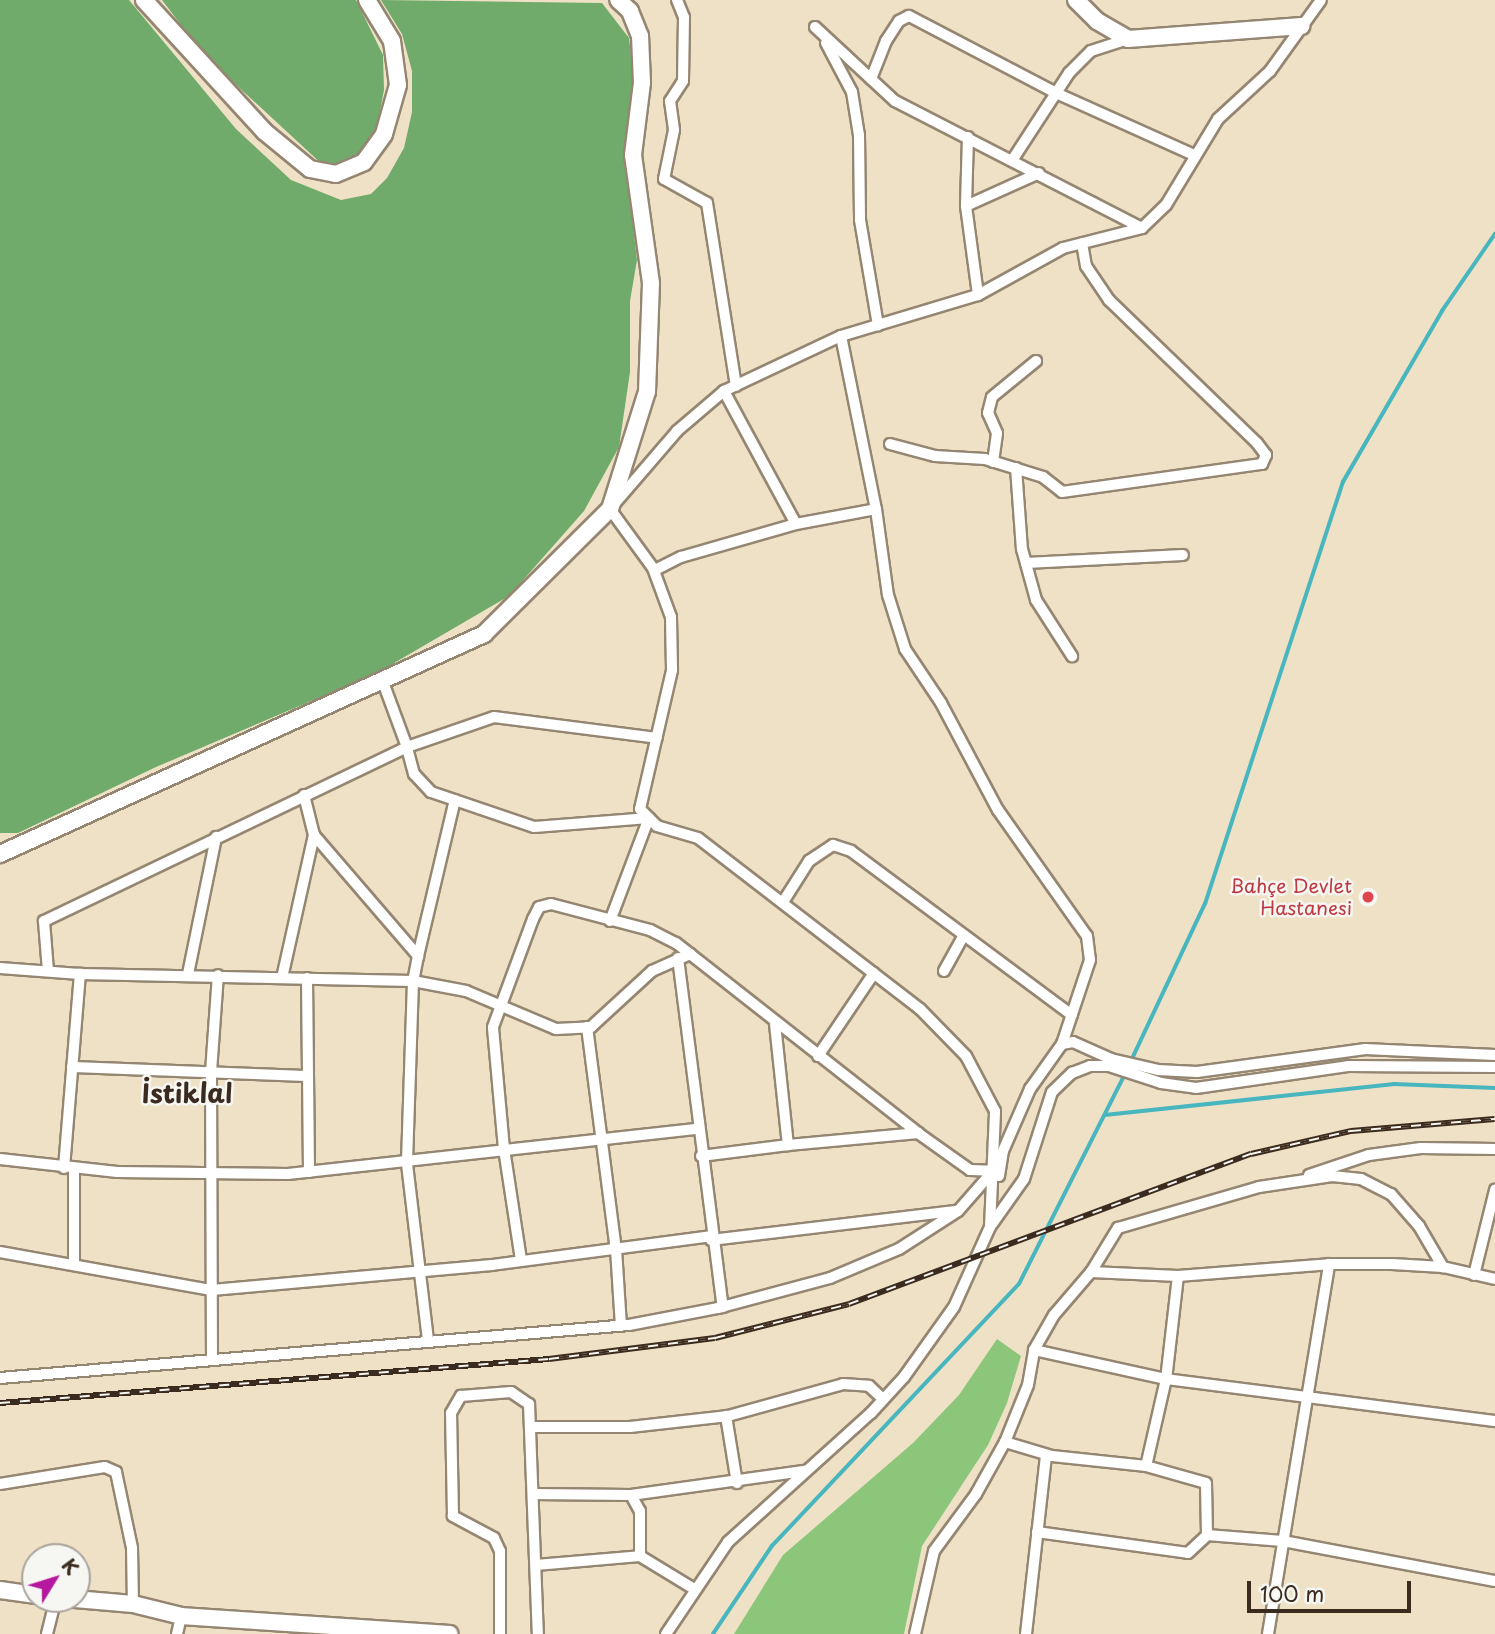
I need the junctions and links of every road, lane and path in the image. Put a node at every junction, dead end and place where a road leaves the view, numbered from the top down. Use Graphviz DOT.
graph roads {
  1 [pos="144,0"];
  2 [pos="367,0"];
  3 [pos="677,0"];
  4 [pos="1076,0"];
  5 [pos="1321,0"];
  6 [pos="624,4"];
  7 [pos="1302,26"];
  8 [pos="1128,38"];
  9 [pos="871,79"];
  10 [pos="1056,93"];
  11 [pos="968,137"];
  12 [pos="1194,155"];
  13 [pos="1013,159"];
  14 [pos="1040,173"];
  15 [pos="966,206"];
  16 [pos="1142,228"];
  17 [pos="1082,243"];
  18 [pos="978,295"];
  19 [pos="878,325"];
  20 [pos="841,337"];
  21 [pos="1036,361"];
  22 [pos="736,386"];
  23 [pos="724,391"];
  24 [pos="890,444"];
  25 [pos="993,462"];
  26 [pos="1016,468"];
  27 [pos="610,509"];
  28 [pos="876,509"];
  29 [pos="796,524"];
  30 [pos="1183,555"];
  31 [pos="1026,563"];
  32 [pos="655,570"];
  33 [pos="1072,656"];
  34 [pos="383,682"];
  35 [pos="657,738"];
  36 [pos="407,747"];
  37 [pos="304,795"];
  38 [pos="455,800"];
  39 [pos="649,818"];
  40 [pos="314,835"];
  41 [pos="216,837"];
  42 [pos="0,854"];
  43 [pos="783,902"];
  44 [pos="610,921"];
  45 [pos="963,937"];
  46 [pos="690,954"];
  47 [pos="418,956"];
  48 [pos="678,958"];
  49 [pos="0,968"];
  50 [pos="48,971"];
  51 [pos="944,971"];
  52 [pos="874,973"];
  53 [pos="80,974"];
  54 [pos="188,974"];
  55 [pos="218,975"];
  56 [pos="282,978"];
  57 [pos="307,978"];
  58 [pos="413,981"];
  59 [pos="498,1007"];
  60 [pos="1072,1014"];
  61 [pos="775,1024"];
  62 [pos="587,1027"];
  63 [pos="1062,1044"];
  64 [pos="1495,1055"];
  65 [pos="818,1056"];
  66 [pos="1112,1063"];
  67 [pos="72,1067"];
  68 [pos="1495,1067"];
  69 [pos="211,1072"];
  70 [pos="1154,1075"];
  71 [pos="307,1076"];
  72 [pos="698,1129"];
  73 [pos="918,1133"];
  74 [pos="600,1138"];
  75 [pos="788,1144"];
  76 [pos="504,1149"];
  77 [pos="1495,1149"];
  78 [pos="701,1156"];
  79 [pos="0,1159"];
  80 [pos="407,1164"];
  81 [pos="69,1168"];
  82 [pos="993,1171"];
  83 [pos="309,1172"];
  84 [pos="213,1174"];
  85 [pos="1289,1182"];
  86 [pos="1495,1190"];
  87 [pos="958,1211"];
  88 [pos="990,1227"];
  89 [pos="711,1238"];
  90 [pos="616,1249"];
  91 [pos="0,1252"];
  92 [pos="521,1260"];
  93 [pos="74,1263"];
  94 [pos="1329,1264"];
  95 [pos="1443,1267"];
  96 [pos="420,1272"];
  97 [pos="1091,1272"];
  98 [pos="1474,1275"];
  99 [pos="1178,1276"];
  100 [pos="1495,1279"];
  101 [pos="212,1290"];
  102 [pos="723,1307"];
  103 [pos="621,1326"];
  104 [pos="428,1341"];
  105 [pos="1034,1350"];
  106 [pos="212,1360"];
  107 [pos="0,1378"];
  108 [pos="1166,1379"];
  109 [pos="1308,1395"];
  110 [pos="883,1399"];
  111 [pos="726,1416"];
  112 [pos="1495,1421"];
  113 [pos="531,1427"];
  114 [pos="1005,1442"];
  115 [pos="1046,1455"];
  116 [pos="1146,1466"];
  117 [pos="807,1470"];
  118 [pos="737,1483"];
  119 [pos="0,1484"];
  120 [pos="533,1494"];
  121 [pos="631,1495"];
  122 [pos="1037,1532"];
  123 [pos="1208,1535"];
  124 [pos="1283,1541"];
  125 [pos="639,1556"];
  126 [pos="537,1565"];
  127 [pos="1495,1581"];
  128 [pos="694,1589"];
  129 [pos="0,1590"];
  130 [pos="21,1593"];
  131 [pos="91,1600"];
  132 [pos="133,1604"];
  133 [pos="52,1613"];
  134 [pos="181,1616"];
  135 [pos="396,1631"];
  136 [pos="47,1634"];
  137 [pos="177,1634"];
  138 [pos="449,1634"];
  139 [pos="500,1634"];
  140 [pos="538,1634"];
  141 [pos="666,1634"];
  142 [pos="915,1634"];
  143 [pos="1026,1634"];
  144 [pos="1268,1634"];
  1 -- 2 [label="street"];
  3 -- 22 [label="street"];
  4 -- 8 [label="street"];
  5 -- 7 [label="street"];
  6 -- 27 [label="street"];
  7 -- 8 [label="street"];
  7 -- 12 [label="street"];
  8 -- 10 [label="street"];
  9 -- 10 [label="street"];
  9 -- 11 [label="street"];
  9 -- 19 [label="street"];
  10 -- 12 [label="street"];
  10 -- 13 [label="street"];
  11 -- 13 [label="street"];
  11 -- 15 [label="street"];
  12 -- 16 [label="street"];
  13 -- 14 [label="street"];
  14 -- 15 [label="street"];
  14 -- 16 [label="street"];
  15 -- 18 [label="street"];
  16 -- 17 [label="street"];
  17 -- 18 [label="street"];
  17 -- 26 [label="street"];
  18 -- 19 [label="street"];
  19 -- 20 [label="street"];
  20 -- 22 [label="street"];
  20 -- 28 [label="street"];
  21 -- 25 [label="street"];
  22 -- 23 [label="street"];
  23 -- 27 [label="street"];
  23 -- 29 [label="street"];
  24 -- 25 [label="street"];
  25 -- 26 [label="street"];
  26 -- 31 [label="street"];
  27 -- 32 [label="street"];
  27 -- 34 [label="street"];
  28 -- 29 [label="street"];
  28 -- 60 [label="street"];
  29 -- 32 [label="street"];
  30 -- 31 [label="street"];
  31 -- 33 [label="street"];
  32 -- 35 [label="street"];
  34 -- 36 [label="street"];
  34 -- 42 [label="street"];
  35 -- 36 [label="street"];
  35 -- 39 [label="street"];
  36 -- 37 [label="street"];
  36 -- 38 [label="street"];
  37 -- 40 [label="street"];
  37 -- 41 [label="street"];
  38 -- 39 [label="street"];
  38 -- 47 [label="street"];
  39 -- 43 [label="street"];
  39 -- 44 [label="street"];
  40 -- 47 [label="street"];
  40 -- 56 [label="street"];
  41 -- 50 [label="street"];
  41 -- 54 [label="street"];
  43 -- 45 [label="street"];
  43 -- 52 [label="street"];
  44 -- 46 [label="street"];
  44 -- 59 [label="street"];
  45 -- 51 [label="street"];
  45 -- 60 [label="street"];
  46 -- 48 [label="street"];
  46 -- 61 [label="street"];
  47 -- 58 [label="street"];
  48 -- 62 [label="street"];
  48 -- 72 [label="street"];
  49 -- 50 [label="street"];
  50 -- 53 [label="street"];
  52 -- 65 [label="street"];
  52 -- 82 [label="street"];
  53 -- 54 [label="street"];
  53 -- 67 [label="street"];
  54 -- 55 [label="street"];
  55 -- 56 [label="street"];
  55 -- 69 [label="street"];
  56 -- 57 [label="street"];
  57 -- 58 [label="street"];
  57 -- 71 [label="street"];
  58 -- 59 [label="street"];
  58 -- 80 [label="street"];
  59 -- 62 [label="street"];
  59 -- 76 [label="street"];
  60 -- 63 [label="street"];
  61 -- 65 [label="street"];
  61 -- 75 [label="street"];
  62 -- 74 [label="street"];
  63 -- 66 [label="street"];
  63 -- 88 [label="street"];
  64 -- 70 [label="street"];
  65 -- 73 [label="street"];
  66 -- 70 [label="street"];
  66 -- 88 [label="street"];
  67 -- 69 [label="street"];
  67 -- 81 [label="street"];
  68 -- 70 [label="street"];
  69 -- 71 [label="street"];
  69 -- 84 [label="street"];
  71 -- 83 [label="street"];
  72 -- 74 [label="street"];
  72 -- 78 [label="street"];
  73 -- 75 [label="street"];
  73 -- 82 [label="street"];
  74 -- 76 [label="street"];
  74 -- 90 [label="street"];
  75 -- 78 [label="street"];
  76 -- 80 [label="street"];
  76 -- 92 [label="street"];
  77 -- 85 [label="street"];
  78 -- 89 [label="street"];
  79 -- 81 [label="street"];
  80 -- 83 [label="street"];
  80 -- 96 [label="street"];
  81 -- 84 [label="street"];
  81 -- 93 [label="street"];
  82 -- 87 [label="street"];
  82 -- 88 [label="street"];
  83 -- 84 [label="street"];
  84 -- 101 [label="street"];
  85 -- 95 [label="street"];
  85 -- 97 [label="street"];
  86 -- 98 [label="street"];
  87 -- 89 [label="street"];
  87 -- 102 [label="street"];
  88 -- 110 [label="street"];
  89 -- 90 [label="street"];
  89 -- 102 [label="street"];
  90 -- 92 [label="street"];
  90 -- 103 [label="street"];
  91 -- 93 [label="street"];
  92 -- 96 [label="street"];
  93 -- 101 [label="street"];
  94 -- 95 [label="street"];
  94 -- 99 [label="street"];
  94 -- 109 [label="street"];
  95 -- 98 [label="street"];
  96 -- 101 [label="street"];
  96 -- 104 [label="street"];
  97 -- 99 [label="street"];
  97 -- 105 [label="street"];
  98 -- 100 [label="street"];
  99 -- 108 [label="street"];
  101 -- 106 [label="street"];
  102 -- 103 [label="street"];
  103 -- 104 [label="street"];
  104 -- 106 [label="street"];
  105 -- 108 [label="street"];
  105 -- 114 [label="street"];
  106 -- 107 [label="street"];
  108 -- 109 [label="street"];
  108 -- 116 [label="street"];
  109 -- 112 [label="street"];
  109 -- 124 [label="street"];
  110 -- 111 [label="street"];
  110 -- 117 [label="street"];
  111 -- 113 [label="street"];
  111 -- 118 [label="street"];
  113 -- 120 [label="street"];
  113 -- 139 [label="street"];
  114 -- 115 [label="street"];
  114 -- 142 [label="street"];
  115 -- 116 [label="street"];
  115 -- 122 [label="street"];
  116 -- 123 [label="street"];
  117 -- 118 [label="street"];
  117 -- 128 [label="street"];
  118 -- 121 [label="street"];
  119 -- 132 [label="street"];
  120 -- 121 [label="street"];
  120 -- 126 [label="street"];
  121 -- 125 [label="street"];
  122 -- 123 [label="street"];
  122 -- 143 [label="street"];
  123 -- 124 [label="street"];
  124 -- 127 [label="street"];
  124 -- 144 [label="street"];
  125 -- 126 [label="street"];
  125 -- 128 [label="street"];
  126 -- 140 [label="street"];
  128 -- 141 [label="street"];
  129 -- 130 [label="street"];
  131 -- 132 [label="street"];
  132 -- 134 [label="street"];
  133 -- 136 [label="street"];
  134 -- 135 [label="street"];
  134 -- 137 [label="street"];
  135 -- 138 [label="street"];
}
